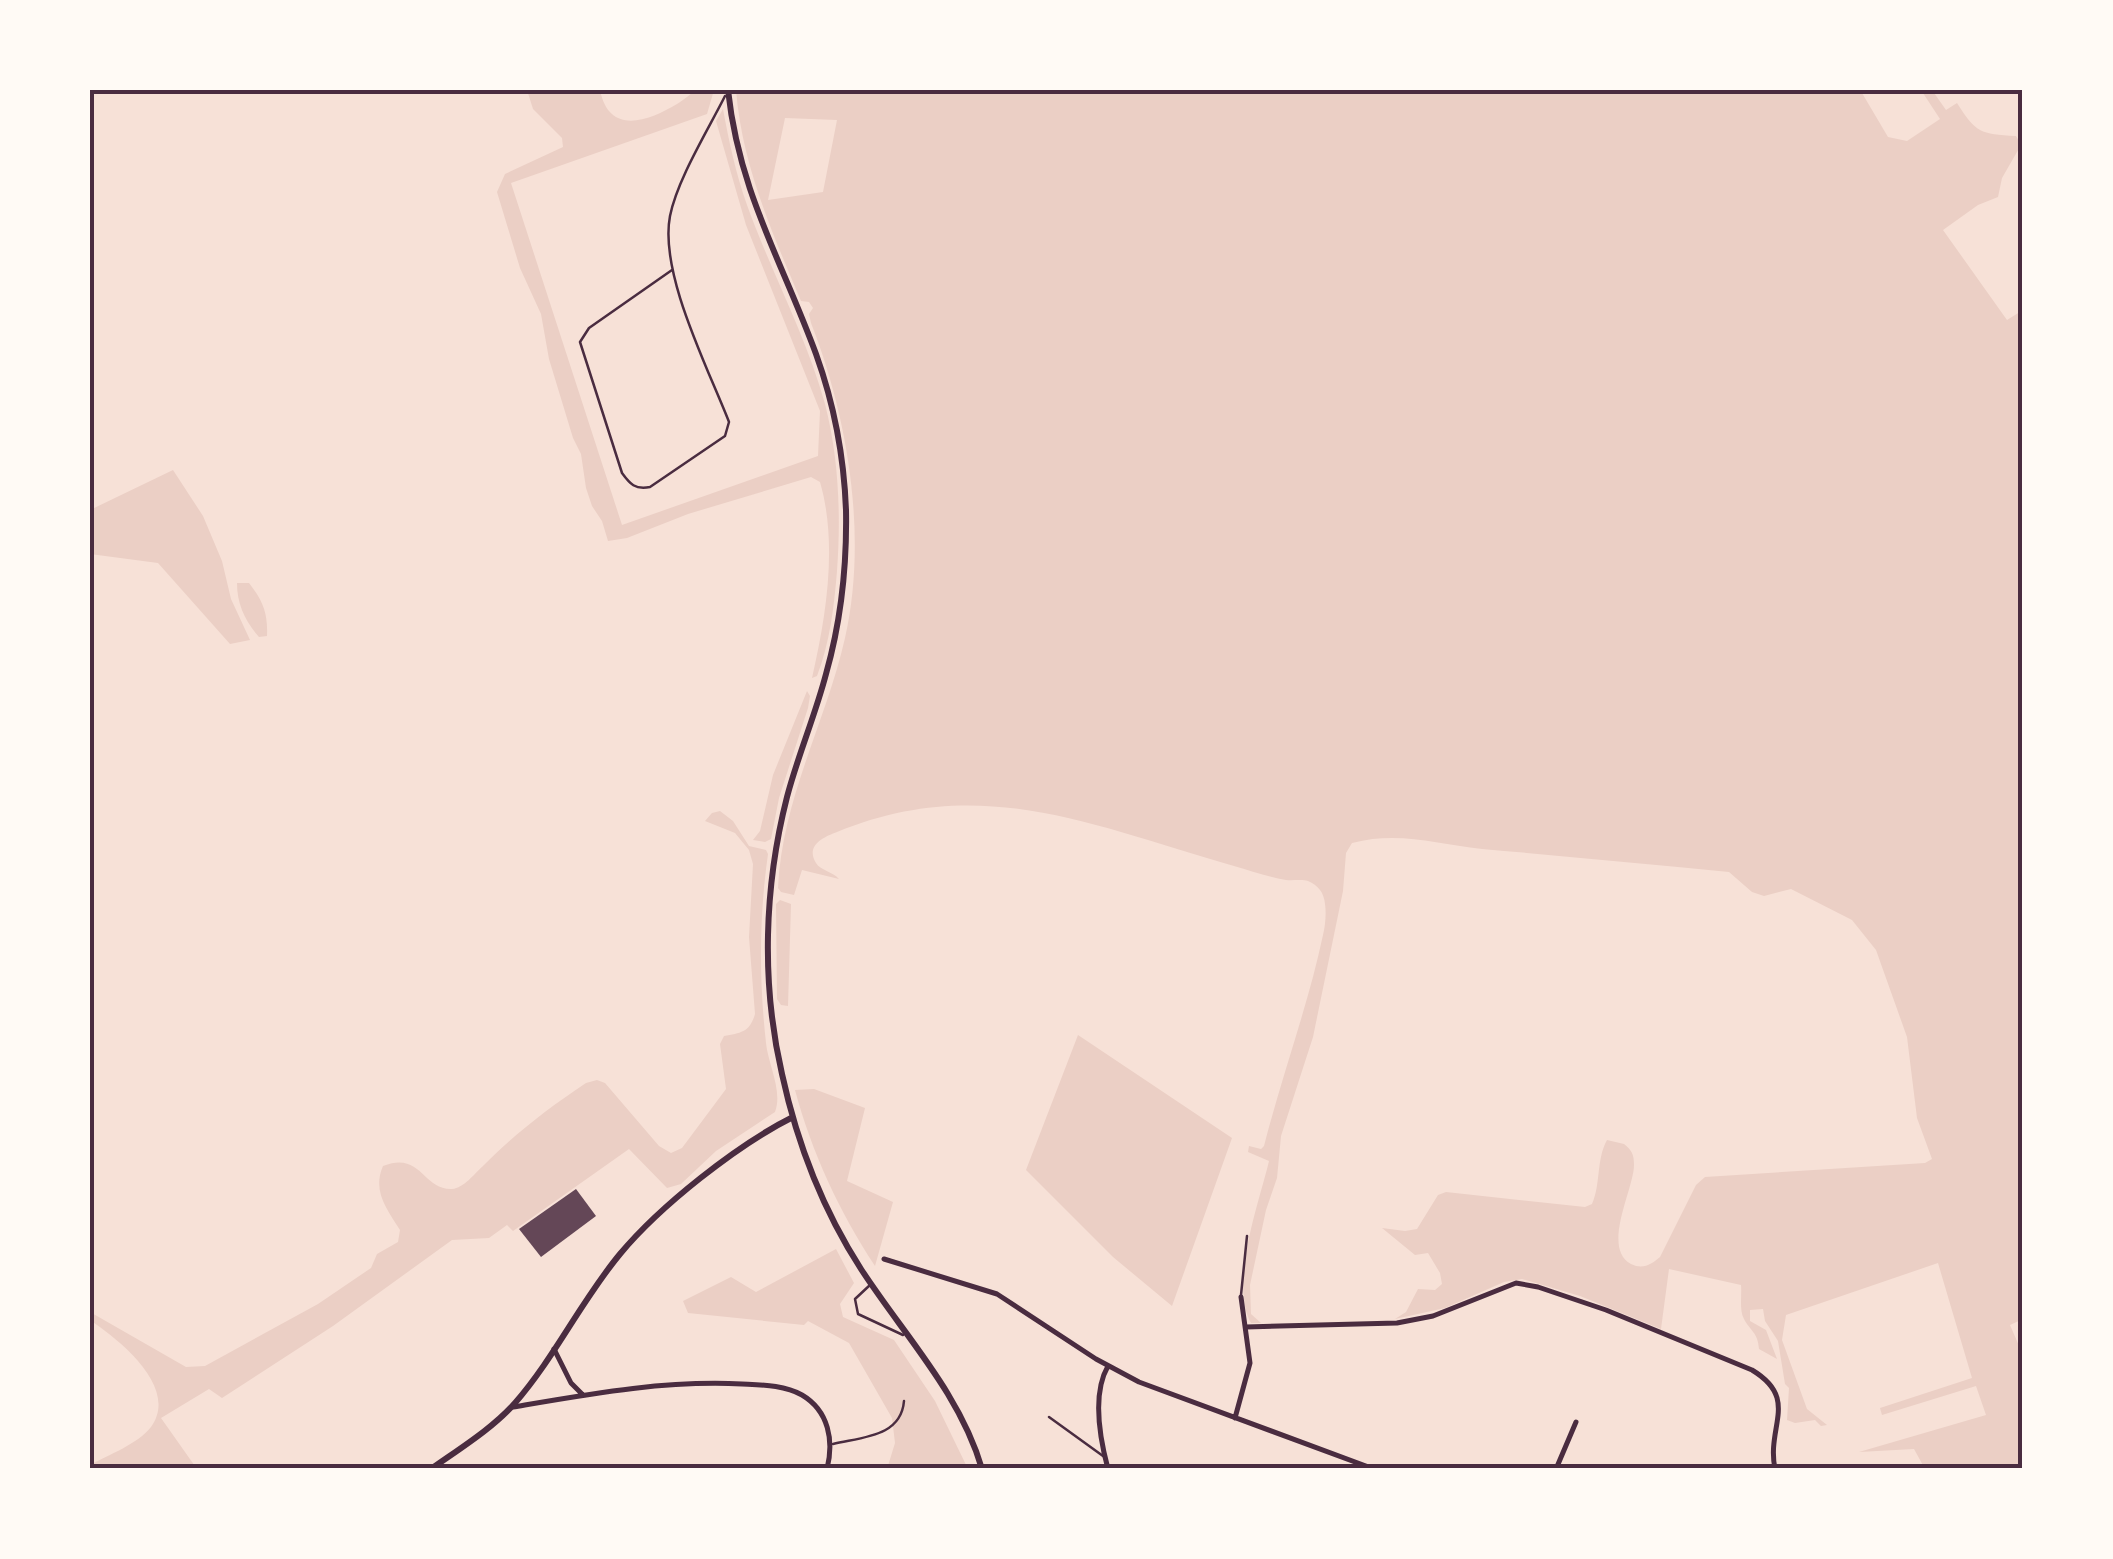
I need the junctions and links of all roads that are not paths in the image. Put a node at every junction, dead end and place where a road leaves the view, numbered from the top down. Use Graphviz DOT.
graph roads {
  1 [pos="728,90"];
  2 [pos="672,270"];
  3 [pos="793,1117"];
  4 [pos="1246,1236"];
  5 [pos="884,1259"];
  6 [pos="871,1284"];
  7 [pos="1241,1297"];
  8 [pos="1246,1327"];
  9 [pos="909,1337"];
  10 [pos="554,1348"];
  11 [pos="1108,1366"];
  12 [pos="583,1395"];
  13 [pos="904,1401"];
  14 [pos="511,1407"];
  15 [pos="1049,1417"];
  16 [pos="1235,1418"];
  17 [pos="1576,1422"];
  18 [pos="832,1445"];
  19 [pos="1105,1457"];
  20 [pos="432,1469"];
  21 [pos="827,1469"];
  22 [pos="982,1469"];
  23 [pos="1108,1469"];
  24 [pos="1374,1469"];
  25 [pos="1556,1469"];
  26 [pos="1775,1469"];
  1 -- 2 [label="lane"];
  1 -- 3 [label="street"];
  2 -- 2 [label="lane"];
  3 -- 6 [label="street"];
  3 -- 10 [label="street"];
  4 -- 7 [label="lane"];
  5 -- 11 [label="street"];
  6 -- 9 [label="street"];
  6 -- 9 [label="lane"];
  7 -- 8 [label="street"];
  8 -- 16 [label="street"];
  8 -- 26 [label="street"];
  9 -- 22 [label="street"];
  10 -- 12 [label="street"];
  10 -- 14 [label="street"];
  11 -- 16 [label="street"];
  11 -- 19 [label="street"];
  12 -- 14 [label="street"];
  12 -- 18 [label="street"];
  13 -- 18 [label="lane"];
  14 -- 20 [label="street"];
  15 -- 19 [label="lane"];
  16 -- 24 [label="street"];
  17 -- 25 [label="street"];
  18 -- 21 [label="street"];
  19 -- 23 [label="street"];
}
